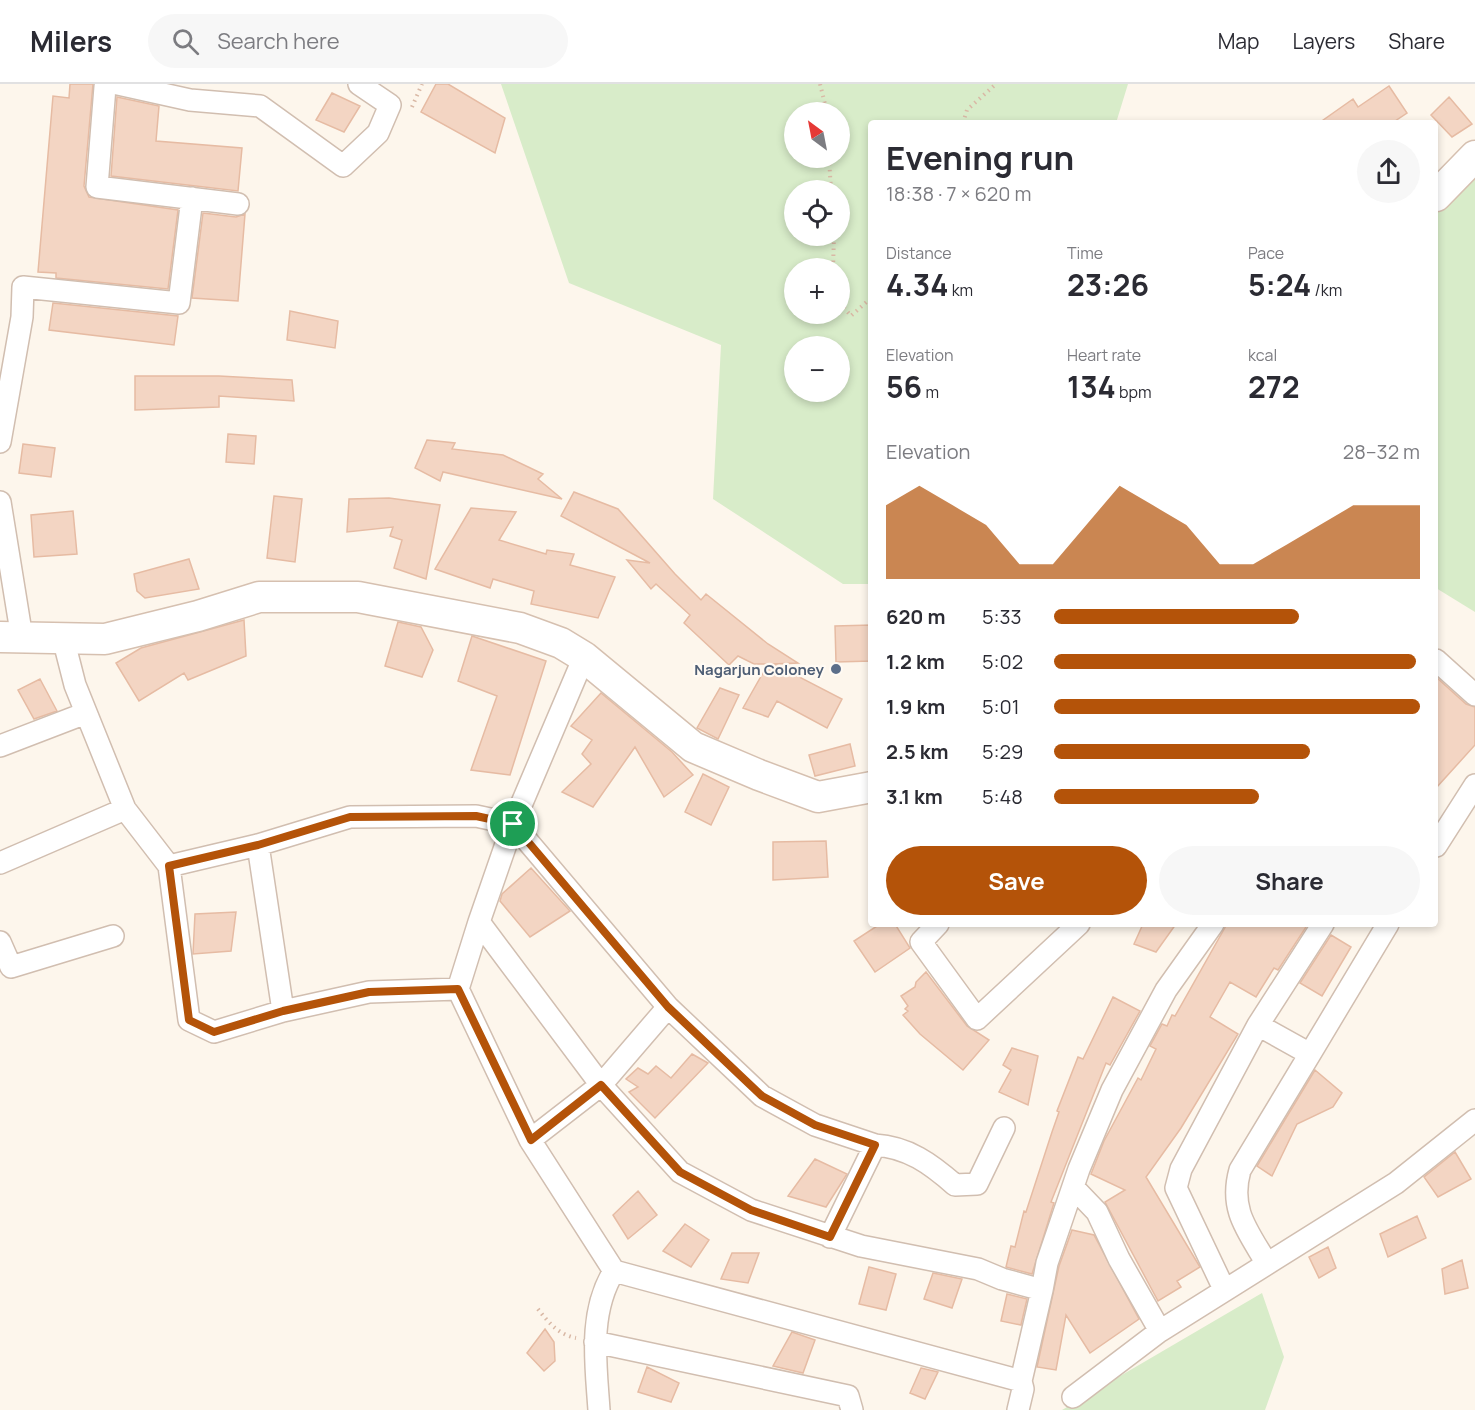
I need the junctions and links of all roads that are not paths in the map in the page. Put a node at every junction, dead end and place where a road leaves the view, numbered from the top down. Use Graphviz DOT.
graph roads {
  1 [pos="112,84"];
  2 [pos="118,84"];
  3 [pos="359,84"];
  4 [pos="1475,156"];
  5 [pos="1438,194"];
  6 [pos="192,198"];
  7 [pos="238,204"];
  8 [pos="0,442"];
  9 [pos="0,502"];
  10 [pos="11,637"];
  11 [pos="63,638"];
  12 [pos="584,657"];
  13 [pos="1438,662"];
  14 [pos="1475,695"];
  15 [pos="86,712"];
  16 [pos="0,747"];
  17 [pos="1475,785"];
  18 [pos="868,788"];
  19 [pos="125,809"];
  20 [pos="513,824"];
  21 [pos="1438,843"];
  22 [pos="258,845"];
  23 [pos="0,863"];
  24 [pos="169,866"];
  25 [pos="479,922"];
  26 [pos="935,927"];
  27 [pos="1076,927"];
  28 [pos="1211,927"];
  29 [pos="1321,927"];
  30 [pos="1386,927"];
  31 [pos="113,936"];
  32 [pos="0,942"];
  33 [pos="458,989"];
  34 [pos="668,1007"];
  35 [pos="283,1011"];
  36 [pos="1258,1025"];
  37 [pos="1310,1054"];
  38 [pos="601,1085"];
  39 [pos="1475,1120"];
  40 [pos="1004,1128"];
  41 [pos="531,1140"];
  42 [pos="875,1145"];
  43 [pos="1073,1187"];
  44 [pos="830,1237"];
  45 [pos="1266,1262"];
  46 [pos="614,1271"];
  47 [pos="1224,1289"];
  48 [pos="1042,1290"];
  49 [pos="1160,1331"];
  50 [pos="595,1342"];
  51 [pos="1021,1381"];
  52 [pos="1073,1397"];
  53 [pos="599,1410"];
  54 [pos="852,1410"];
  55 [pos="1018,1410"];
  1 -- 6 [label="street"];
  2 -- 3 [label="street"];
  4 -- 5 [label="main road"];
  6 -- 7 [label="street"];
  6 -- 8 [label="street"];
  9 -- 10 [label="street"];
  10 -- 11 [label="main road"];
  11 -- 12 [label="main road"];
  11 -- 15 [label="street"];
  12 -- 18 [label="main road"];
  12 -- 20 [label="street"];
  13 -- 14 [label="street"];
  15 -- 16 [label="street"];
  15 -- 19 [label="street"];
  17 -- 21 [label="street"];
  19 -- 23 [label="street"];
  19 -- 24 [label="street"];
  20 -- 22 [label="street"];
  20 -- 25 [label="street"];
  20 -- 34 [label="street"];
  22 -- 24 [label="street"];
  22 -- 35 [label="street"];
  24 -- 35 [label="street"];
  25 -- 33 [label="street"];
  25 -- 38 [label="street"];
  26 -- 27 [label="street"];
  28 -- 43 [label="street"];
  29 -- 36 [label="street"];
  30 -- 37 [label="street"];
  31 -- 32 [label="street"];
  33 -- 35 [label="street"];
  33 -- 41 [label="street"];
  34 -- 38 [label="street"];
  34 -- 42 [label="street"];
  36 -- 37 [label="street"];
  36 -- 47 [label="street"];
  37 -- 45 [label="street"];
  38 -- 41 [label="street"];
  38 -- 44 [label="street"];
  39 -- 45 [label="street"];
  40 -- 42 [label="street"];
  41 -- 46 [label="street"];
  42 -- 44 [label="street"];
  43 -- 48 [label="street"];
  43 -- 49 [label="street"];
  44 -- 48 [label="street"];
  45 -- 47 [label="street"];
  46 -- 50 [label="street"];
  46 -- 51 [label="street"];
  47 -- 49 [label="street"];
  48 -- 51 [label="street"];
  49 -- 52 [label="street"];
  50 -- 53 [label="street"];
  50 -- 54 [label="street"];
  51 -- 55 [label="street"];
}
